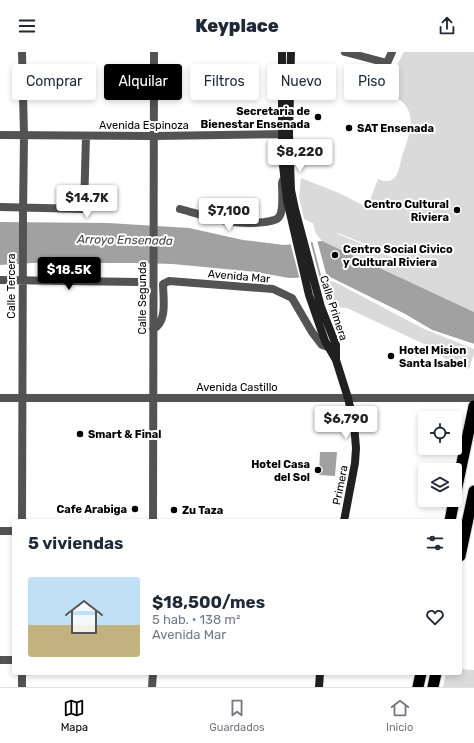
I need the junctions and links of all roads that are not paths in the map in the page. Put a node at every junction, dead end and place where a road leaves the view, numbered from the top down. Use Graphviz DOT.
graph roads {
  1 [pos="22,52"];
  2 [pos="154,52"];
  3 [pos="282,52"];
  4 [pos="291,52"];
  5 [pos="345,52"];
  6 [pos="392,52"];
  7 [pos="285,134"];
  8 [pos="24,135"];
  9 [pos="0,136"];
  10 [pos="86,136"];
  11 [pos="154,136"];
  12 [pos="287,179"];
  13 [pos="0,207"];
  14 [pos="180,209"];
  15 [pos="23,210"];
  16 [pos="295,222"];
  17 [pos="22,277"];
  18 [pos="0,280"];
  19 [pos="140,282"];
  20 [pos="153,325"];
  21 [pos="332,346"];
  22 [pos="336,360"];
  23 [pos="0,398"];
  24 [pos="22,398"];
  25 [pos="153,398"];
  26 [pos="348,398"];
  27 [pos="474,398"];
  28 [pos="474,406"];
  29 [pos="462,463"];
  30 [pos="474,491"];
  31 [pos="453,507"];
  32 [pos="22,519"];
  33 [pos="153,519"];
  34 [pos="344,519"];
  35 [pos="450,519"];
  36 [pos="0,531"];
  37 [pos="12,531"];
  38 [pos="462,545"];
  39 [pos="0,660"];
  40 [pos="12,660"];
  41 [pos="22,675"];
  42 [pos="153,675"];
  43 [pos="320,675"];
  44 [pos="421,675"];
  45 [pos="436,675"];
  46 [pos="22,687"];
  47 [pos="152,687"];
  48 [pos="319,687"];
  49 [pos="418,687"];
  50 [pos="433,687"];
  1 -- 8 [label="street, Calle Tercera"];
  2 -- 11 [label="street, Calle Segunda"];
  3 -- 7 [label="main road"];
  4 -- 7 [label="main road"];
  5 -- 6 [label="street"];
  7 -- 11 [label="street, Avenida Espinoza"];
  7 -- 12 [label="main road, Calle Primera"];
  8 -- 9 [label="street, Avenida Espinoza"];
  8 -- 10 [label="street, Avenida Espinoza"];
  8 -- 15 [label="street, Calle Tercera"];
  10 -- 11 [label="street, Avenida Espinoza"];
  10 -- 15 [label="street"];
  11 -- 20 [label="street, Calle Segunda"];
  12 -- 14 [label="street"];
  12 -- 16 [label="main road, Calle Primera"];
  12 -- 16 [label="main road, Calle Primera"];
  13 -- 15 [label="street"];
  15 -- 17 [label="street, Calle Tercera"];
  16 -- 21 [label="main road, Calle Primera"];
  17 -- 18 [label="street"];
  17 -- 19 [label="street"];
  17 -- 24 [label="street, Calle Tercera"];
  20 -- 21 [label="street, Avenida Mar"];
  20 -- 25 [label="street, Calle Segunda"];
  21 -- 22 [label="main road, Calle Primera"];
  22 -- 26 [label="main road, Primera"];
  23 -- 24 [label="street, Avenida Castillo"];
  24 -- 25 [label="street, Avenida Castillo"];
  24 -- 32 [label="street, Calle Tercera"];
  25 -- 26 [label="street, Avenida Castillo"];
  25 -- 33 [label="street, Calle Segunda"];
  26 -- 27 [label="street, Avenida Castillo"];
  26 -- 34 [label="main road, Primera"];
  28 -- 29 [label="highway"];
  30 -- 38 [label="highway"];
  31 -- 35 [label="highway"];
  36 -- 37 [label="street"];
  39 -- 40 [label="street"];
  41 -- 46 [label="street"];
  42 -- 47 [label="street"];
  43 -- 48 [label="main road"];
  44 -- 49 [label="highway"];
  45 -- 50 [label="highway"];
}
